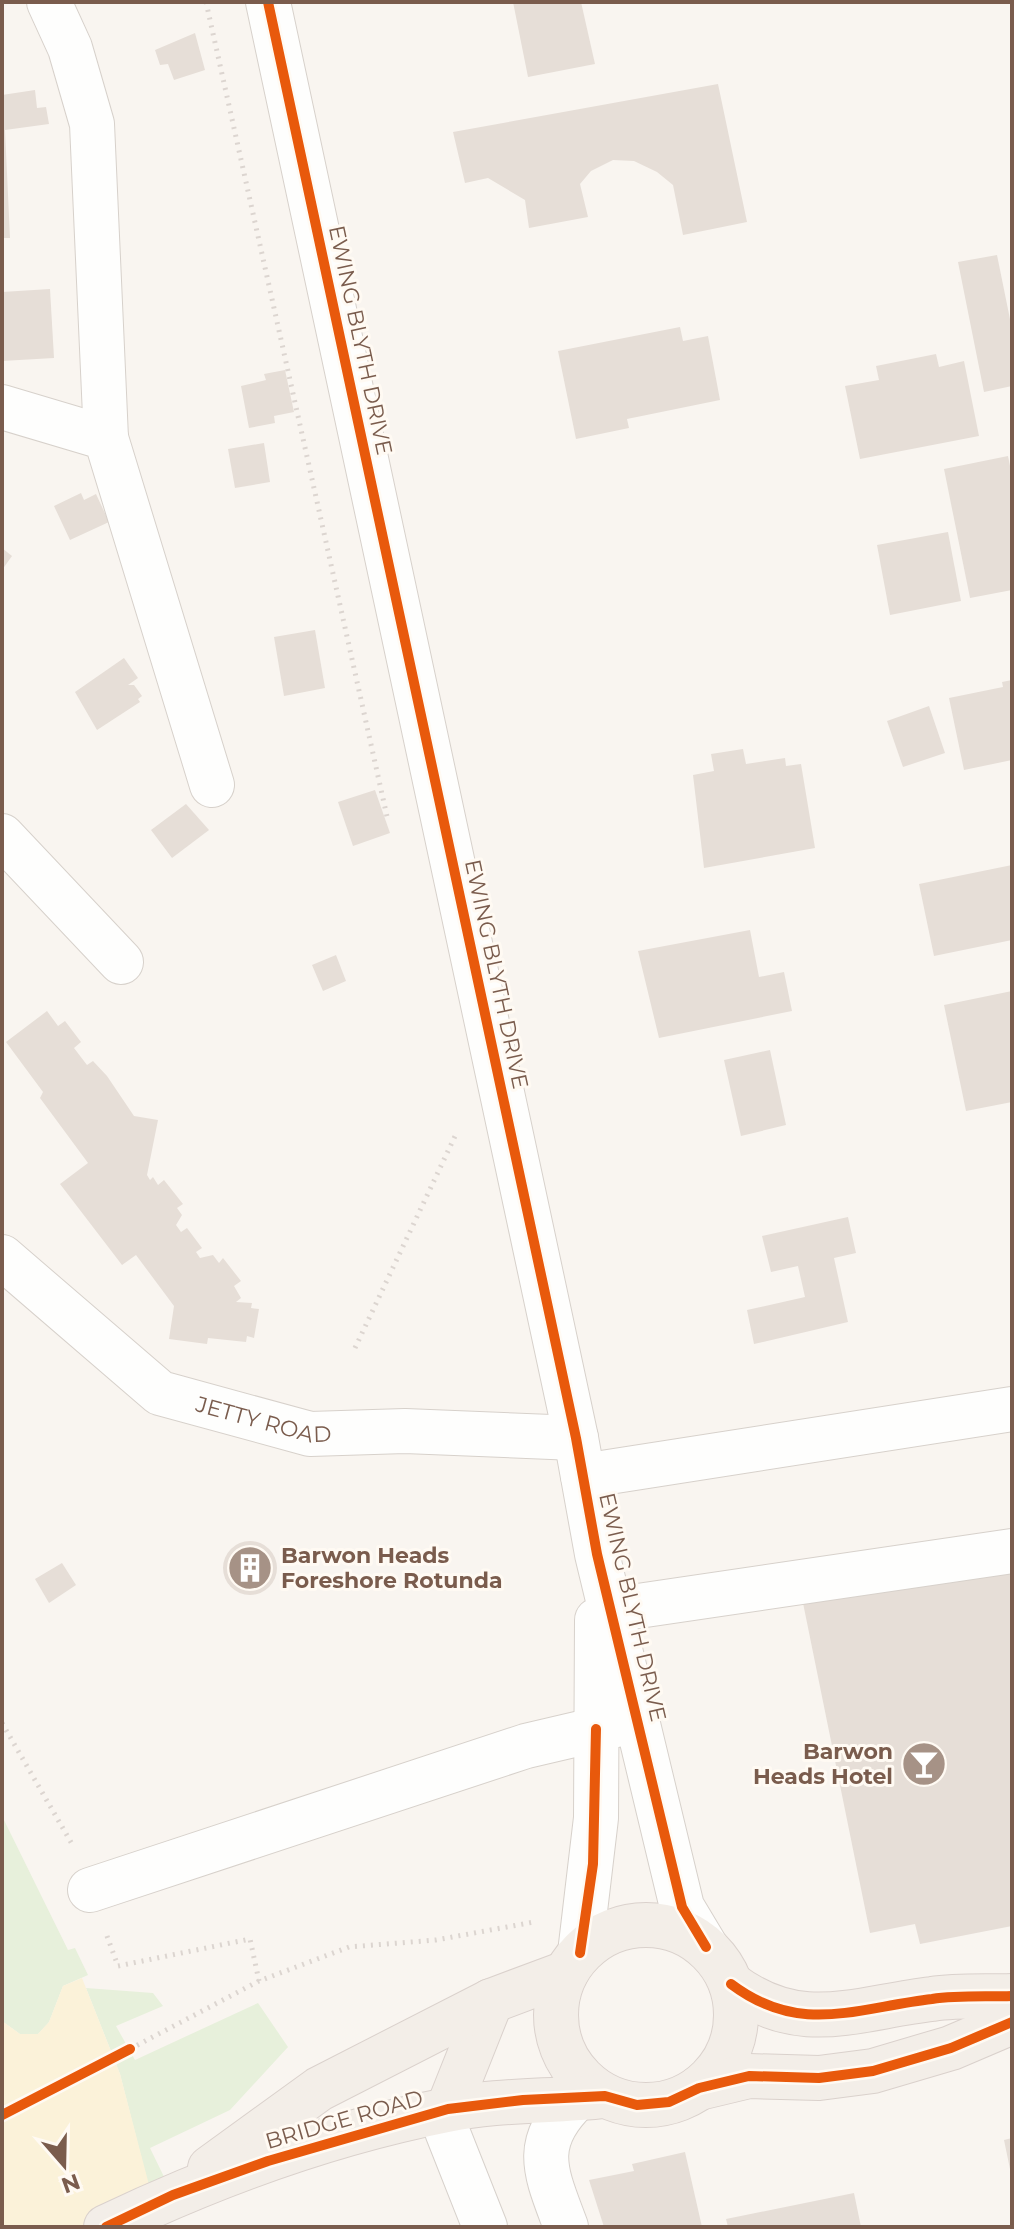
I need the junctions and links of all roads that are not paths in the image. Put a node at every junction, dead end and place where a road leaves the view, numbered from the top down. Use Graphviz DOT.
graph roads {
  1 [pos="49,2"];
  2 [pos="268,2"];
  3 [pos="2,407"];
  4 [pos="106,438"];
  5 [pos="212,785"];
  6 [pos="2,836"];
  7 [pos="121,962"];
  8 [pos="2,1257"];
  9 [pos="1012,1409"];
  10 [pos="580,1457"];
  11 [pos="1012,1551"];
  12 [pos="597,1554"];
  13 [pos="611,1610"];
  14 [pos="617,1725"];
  15 [pos="90,1890"];
  16 [pos="577,1946"];
  17 [pos="706,1947"];
  18 [pos="731,1984"];
  19 [pos="1012,1996"];
  20 [pos="491,2001"];
  21 [pos="1012,2022"];
  22 [pos="699,2088"];
  23 [pos="590,2098"];
  24 [pos="448,2109"];
  25 [pos="173,2195"];
  26 [pos="106,2227"];
  27 [pos="485,2227"];
  28 [pos="566,2227"];
  1 -- 4 [label="street"];
  2 -- 10 [label="street, EWING BLYTH DRIVE"];
  3 -- 4 [label="street"];
  4 -- 5 [label="street"];
  6 -- 7 [label="street"];
  8 -- 10 [label="street, JETTY ROAD"];
  9 -- 10 [label="street, JETTY ROAD"];
  10 -- 12 [label="street, EWING BLYTH DRIVE"];
  11 -- 13 [label="street"];
  12 -- 13 [label="street, EWING BLYTH DRIVE"];
  12 -- 14 [label="street, EWING BLYTH DRIVE"];
  13 -- 14 [label="street, EWING BLYTH DRIVE"];
  14 -- 15 [label="street"];
  14 -- 16 [label="street, EWING BLYTH DRIVE"];
  14 -- 17 [label="street, EWING BLYTH DRIVE"];
  16 -- 17 [label="main road"];
  16 -- 20 [label="main road, BRIDGE ROAD"];
  16 -- 23 [label="main road"];
  17 -- 18 [label="main road"];
  18 -- 19 [label="main road"];
  18 -- 22 [label="main road"];
  20 -- 24 [label="main road"];
  20 -- 25 [label="main road, BRIDGE ROAD"];
  21 -- 22 [label="main road"];
  22 -- 23 [label="main road"];
  23 -- 24 [label="main road, BRIDGE ROAD"];
  23 -- 28 [label="street"];
  24 -- 25 [label="main road, BRIDGE ROAD"];
  24 -- 27 [label="street"];
  25 -- 26 [label="main road, BRIDGE ROAD"];
}
